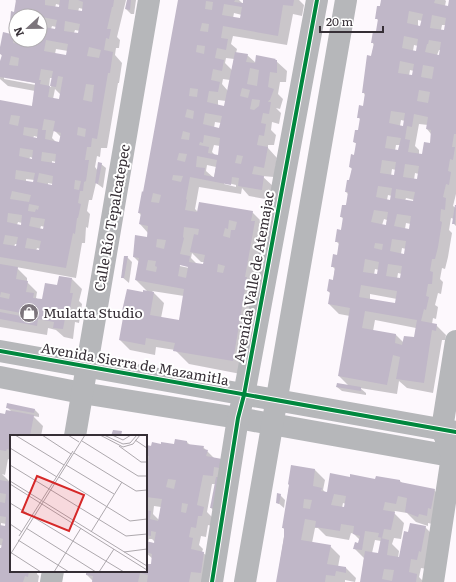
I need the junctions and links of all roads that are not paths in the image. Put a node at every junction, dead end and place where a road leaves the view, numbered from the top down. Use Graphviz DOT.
graph roads {
  1 [pos="149,0"];
  2 [pos="317,0"];
  3 [pos="346,0"];
  4 [pos="456,341"];
  5 [pos="0,351"];
  6 [pos="87,367"];
  7 [pos="0,377"];
  8 [pos="82,393"];
  9 [pos="244,395"];
  10 [pos="277,400"];
  11 [pos="238,418"];
  12 [pos="273,425"];
  13 [pos="449,431"];
  14 [pos="75,435"];
  15 [pos="454,457"];
  16 [pos="53,572"];
  17 [pos="51,582"];
  18 [pos="212,582"];
  19 [pos="245,582"];
  20 [pos="433,582"];
  1 -- 6 [label="street, Calle Río Tepalcatepec"];
  2 -- 9 [label="street, Avenida Valle de Atemajac"];
  3 -- 10 [label="street"];
  4 -- 13 [label="street"];
  5 -- 6 [label="street, Avenida Sierra de Mazamitla"];
  6 -- 8 [label="street, Calle Río Tepalcatepec"];
  6 -- 9 [label="street, Avenida Sierra de Mazamitla"];
  7 -- 8 [label="street"];
  8 -- 11 [label="street"];
  8 -- 14 [label="street, Calle Río Tepalcatepec"];
  9 -- 10 [label="street, Avenida Sierra de Mazamitla"];
  9 -- 11 [label="street, Avenida Valle de Atemajac"];
  10 -- 12 [label="street"];
  10 -- 13 [label="street, Avenida Sierra de Mazamitla"];
  11 -- 12 [label="street"];
  11 -- 18 [label="street, Avenida Valle de Atemajac"];
  12 -- 15 [label="street"];
  12 -- 19 [label="street"];
  13 -- 15 [label="street"];
  15 -- 20 [label="street"];
  16 -- 17 [label="street"];
}
